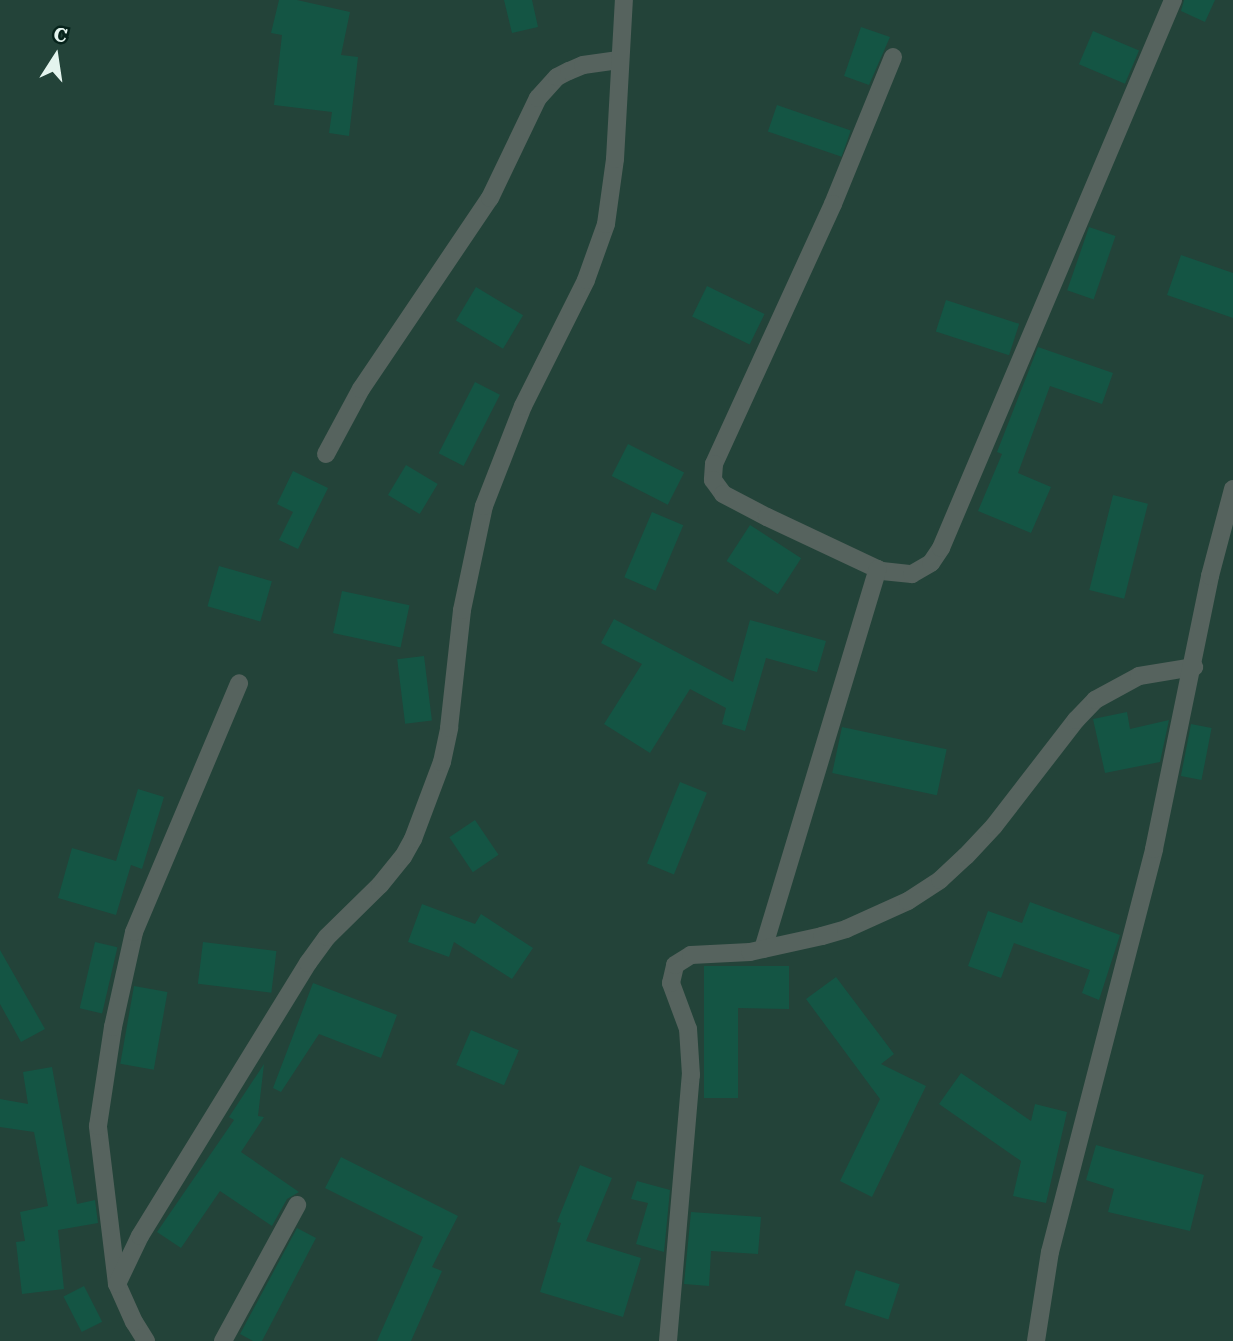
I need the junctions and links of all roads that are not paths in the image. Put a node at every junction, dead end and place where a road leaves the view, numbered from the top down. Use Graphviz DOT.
graph roads {
  1 [pos="624,0"];
  2 [pos="1173,0"];
  3 [pos="893,57"];
  4 [pos="619,60"];
  5 [pos="326,454"];
  6 [pos="1233,489"];
  7 [pos="1225,547"];
  8 [pos="878,569"];
  9 [pos="1194,667"];
  10 [pos="239,683"];
  11 [pos="763,949"];
  12 [pos="297,1205"];
  13 [pos="117,1284"];
  14 [pos="146,1341"];
  15 [pos="223,1341"];
  16 [pos="668,1341"];
  17 [pos="1036,1341"];
  1 -- 4 [label="street"];
  2 -- 8 [label="street"];
  3 -- 8 [label="street"];
  4 -- 5 [label="street"];
  4 -- 13 [label="street"];
  6 -- 7 [label="street"];
  7 -- 9 [label="street"];
  8 -- 11 [label="street"];
  9 -- 11 [label="street"];
  9 -- 17 [label="street"];
  10 -- 13 [label="street"];
  11 -- 16 [label="street"];
  12 -- 15 [label="street"];
  13 -- 14 [label="street"];
}
